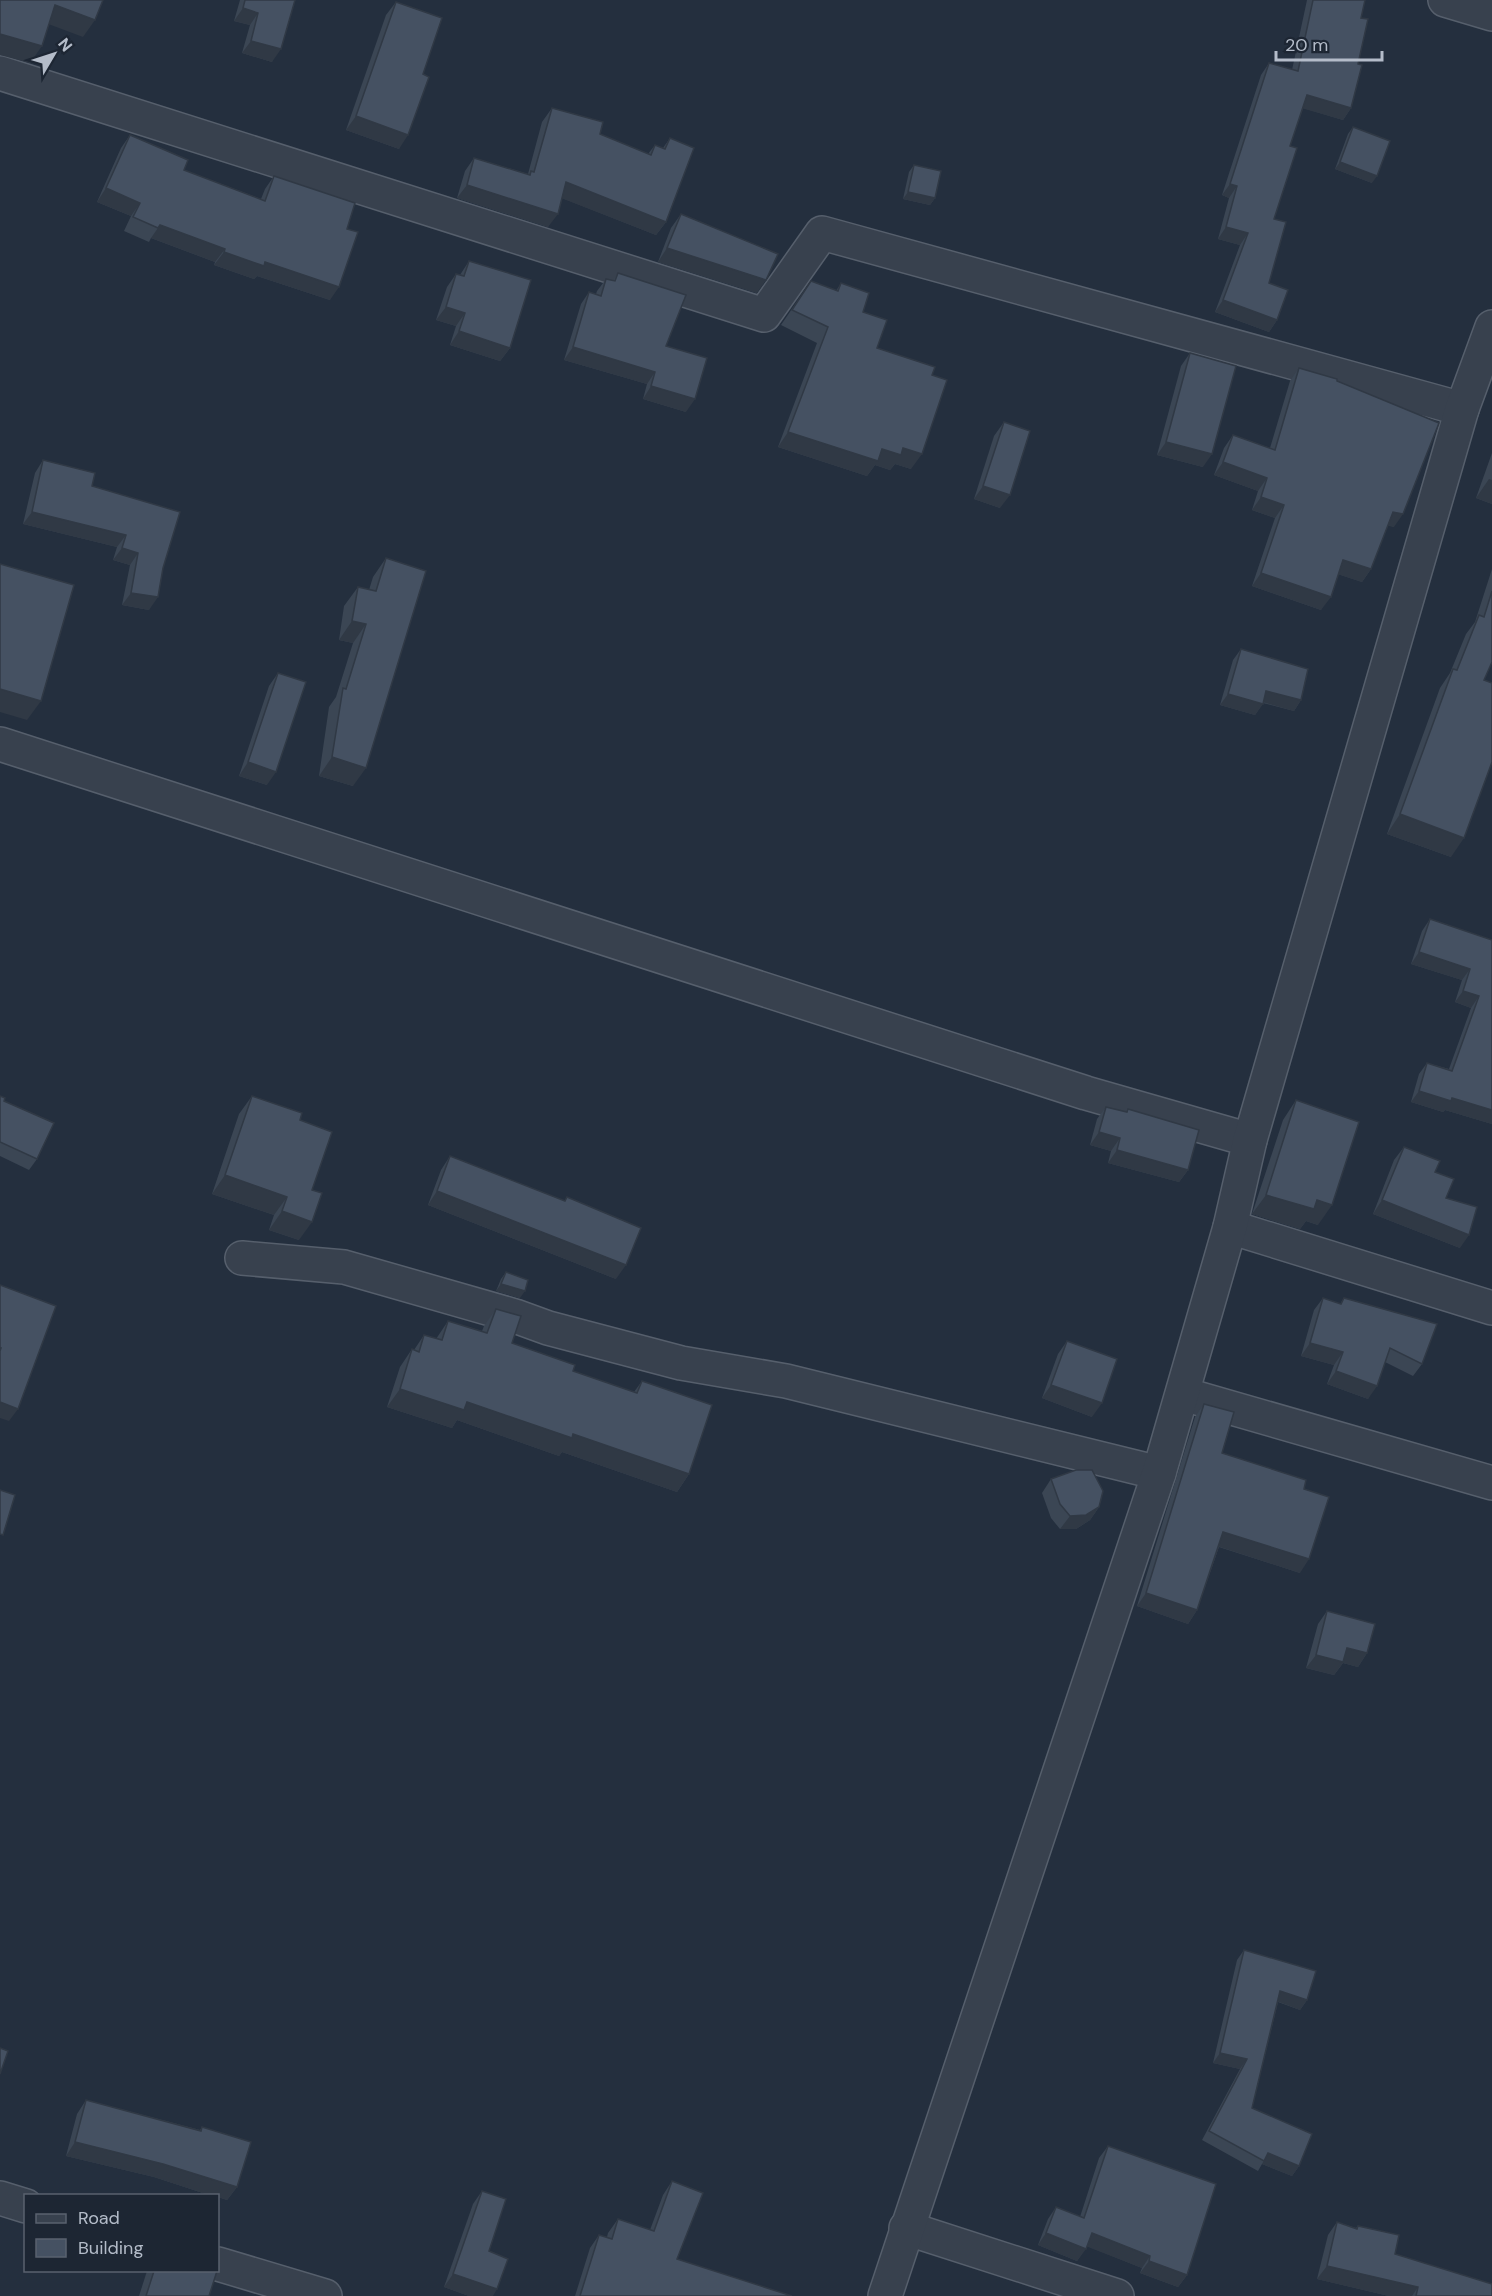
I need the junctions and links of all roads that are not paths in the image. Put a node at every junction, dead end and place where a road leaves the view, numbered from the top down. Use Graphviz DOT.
graph roads {
  1 [pos="1444,0"];
  2 [pos="1492,14"];
  3 [pos="0,73"];
  4 [pos="1492,327"];
  5 [pos="1462,409"];
  6 [pos="0,744"];
  7 [pos="1250,1140"];
  8 [pos="1230,1227"];
  9 [pos="242,1258"];
  10 [pos="1492,1308"];
  11 [pos="1183,1394"];
  12 [pos="1159,1473"];
  13 [pos="1492,1484"];
  14 [pos="0,2198"];
  15 [pos="24,2205"];
  16 [pos="906,2228"];
  17 [pos="219,2264"];
  18 [pos="325,2296"];
  19 [pos="885,2296"];
  20 [pos="1118,2296"];
  1 -- 2 [label="street"];
  3 -- 5 [label="street"];
  4 -- 5 [label="street"];
  5 -- 7 [label="street"];
  6 -- 7 [label="street"];
  7 -- 8 [label="street"];
  8 -- 10 [label="street"];
  8 -- 11 [label="street"];
  9 -- 12 [label="street"];
  11 -- 12 [label="street"];
  11 -- 13 [label="street"];
  12 -- 16 [label="street"];
  14 -- 15 [label="street"];
  16 -- 19 [label="street"];
  16 -- 20 [label="street"];
  17 -- 18 [label="street"];
}
